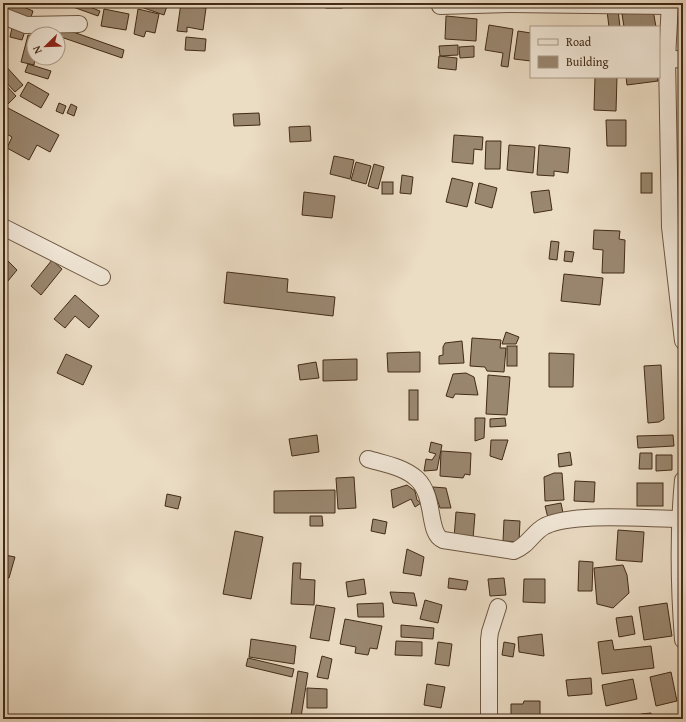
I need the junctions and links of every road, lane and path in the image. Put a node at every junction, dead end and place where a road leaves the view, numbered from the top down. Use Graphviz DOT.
graph roads {
  1 [pos="670,5"];
  2 [pos="440,6"];
  3 [pos="3,16"];
  4 [pos="79,24"];
  5 [pos="675,59"];
  6 [pos="3,228"];
  7 [pos="678,260"];
  8 [pos="102,277"];
  9 [pos="683,341"];
  10 [pos="368,459"];
  11 [pos="683,480"];
  12 [pos="681,519"];
  13 [pos="498,607"];
  14 [pos="683,640"];
  15 [pos="489,719"];
  1 -- 2 [label="street"];
  1 -- 5 [label="street"];
  3 -- 4 [label="street"];
  5 -- 7 [label="street"];
  6 -- 8 [label="street"];
  7 -- 9 [label="street"];
  10 -- 12 [label="street"];
  11 -- 12 [label="street"];
  12 -- 14 [label="street"];
  13 -- 15 [label="street"];
}
